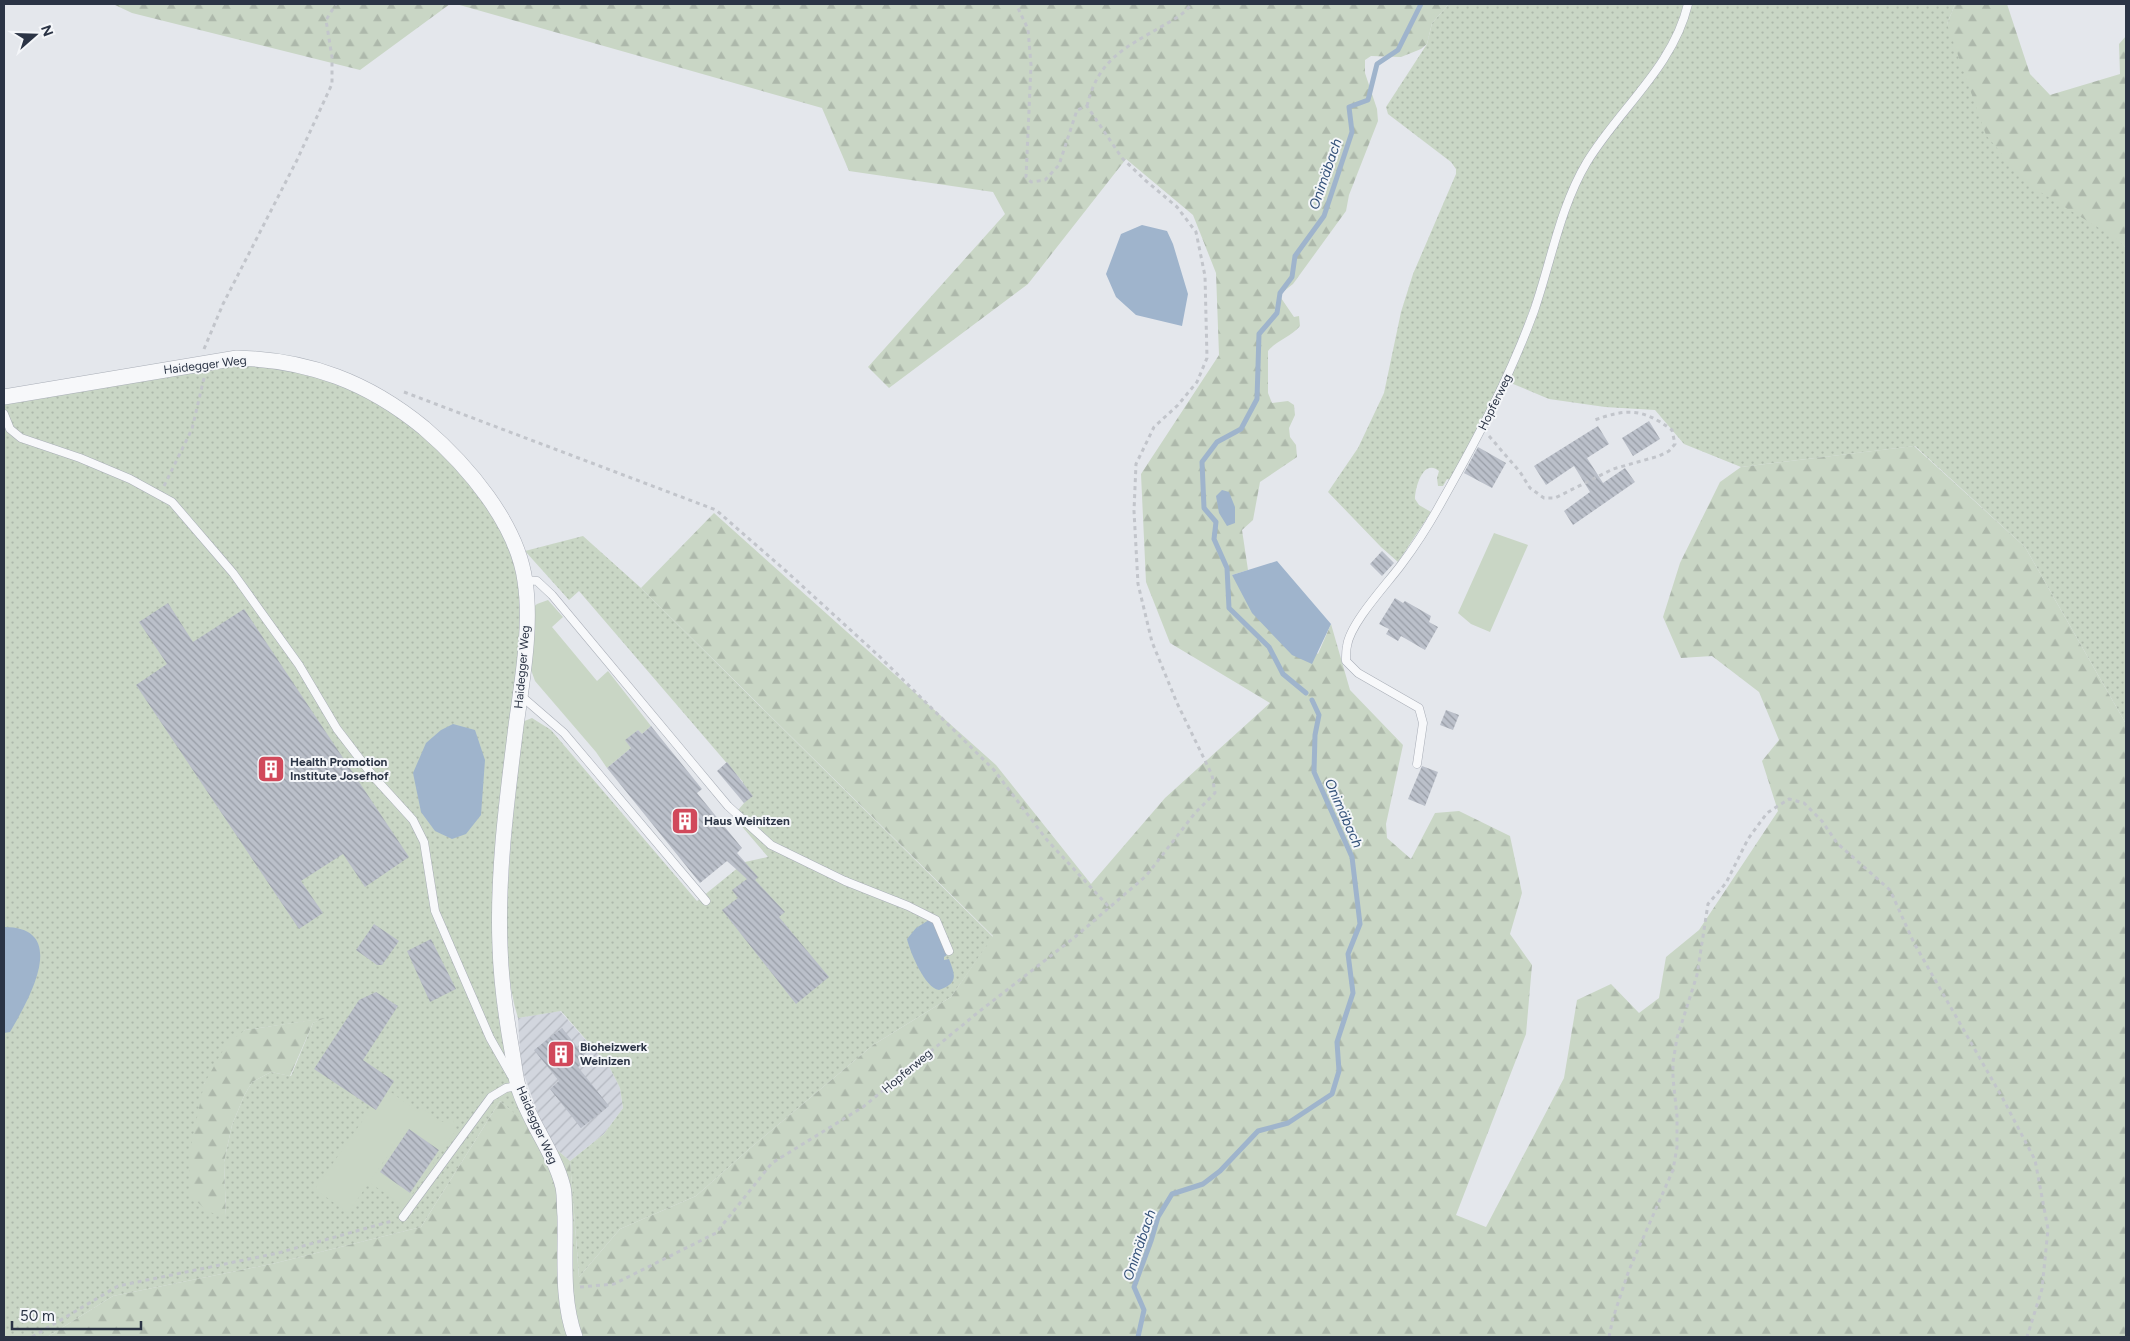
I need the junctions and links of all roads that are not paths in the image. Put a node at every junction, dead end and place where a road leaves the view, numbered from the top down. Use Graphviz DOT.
graph roads {
  1 [pos="1688,4"];
  2 [pos="4,397"];
  3 [pos="4,414"];
  4 [pos="525,580"];
  5 [pos="520,695"];
  6 [pos="1417,764"];
  7 [pos="706,901"];
  8 [pos="949,950"];
  9 [pos="518,1086"];
  10 [pos="403,1217"];
  11 [pos="575,1337"];
  1 -- 6 [label="lane, Hopferweg"];
  2 -- 4 [label="street, Haidegger Weg"];
  3 -- 9 [label="lane"];
  4 -- 5 [label="street, Haidegger Weg"];
  4 -- 8 [label="lane"];
  5 -- 7 [label="lane"];
  5 -- 9 [label="street, Haidegger Weg"];
  9 -- 10 [label="lane"];
  9 -- 11 [label="street, Haidegger Weg"];
}
